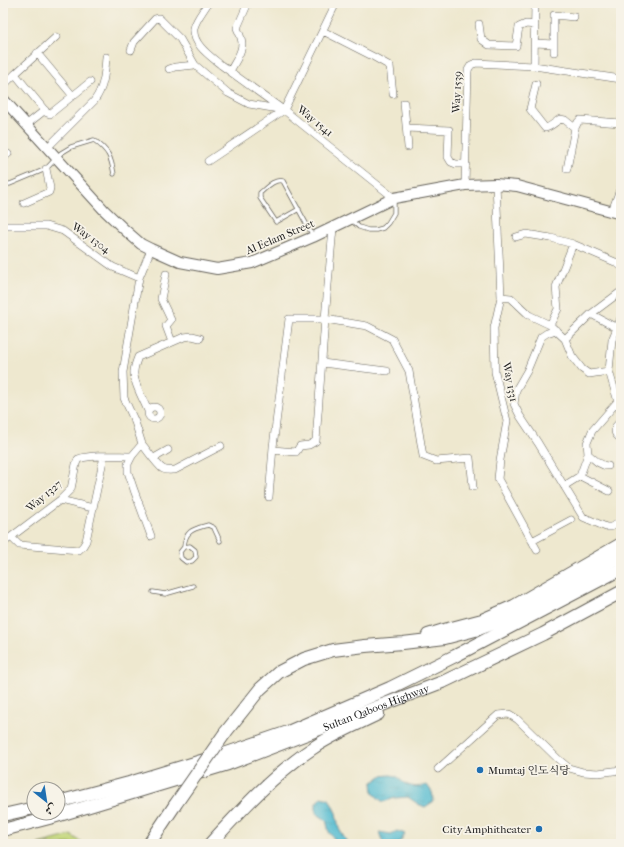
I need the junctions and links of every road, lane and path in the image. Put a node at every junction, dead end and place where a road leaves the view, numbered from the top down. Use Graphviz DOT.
graph roads {
  1 [pos="208,3"];
  2 [pos="248,3"];
  3 [pos="336,3"];
  4 [pos="535,3"];
  5 [pos="574,17"];
  6 [pos="479,24"];
  7 [pos="535,25"];
  8 [pos="323,31"];
  9 [pos="56,37"];
  10 [pos="535,43"];
  11 [pos="554,44"];
  12 [pos="131,50"];
  13 [pos="554,52"];
  14 [pos="37,53"];
  15 [pos="106,57"];
  16 [pos="195,65"];
  17 [pos="534,66"];
  18 [pos="169,69"];
  19 [pos="230,72"];
  20 [pos="15,74"];
  21 [pos="621,79"];
  22 [pos="90,82"];
  23 [pos="536,84"];
  24 [pos="3,86"];
  25 [pos="393,94"];
  26 [pos="73,96"];
  27 [pos="3,99"];
  28 [pos="404,103"];
  29 [pos="45,110"];
  30 [pos="284,110"];
  31 [pos="621,123"];
  32 [pos="26,125"];
  33 [pos="407,128"];
  34 [pos="575,128"];
  35 [pos="408,147"];
  36 [pos="47,148"];
  37 [pos="57,158"];
  38 [pos="208,161"];
  39 [pos="466,164"];
  40 [pos="46,169"];
  41 [pos="567,169"];
  42 [pos="114,174"];
  43 [pos="3,182"];
  44 [pos="496,184"];
  45 [pos="465,185"];
  46 [pos="621,188"];
  47 [pos="394,198"];
  48 [pos="24,203"];
  49 [pos="299,209"];
  50 [pos="616,213"];
  51 [pos="350,220"];
  52 [pos="3,226"];
  53 [pos="333,228"];
  54 [pos="313,237"];
  55 [pos="516,237"];
  56 [pos="573,244"];
  57 [pos="151,249"];
  58 [pos="620,263"];
  59 [pos="166,274"];
  60 [pos="139,278"];
  61 [pos="621,293"];
  62 [pos="501,297"];
  63 [pos="591,314"];
  64 [pos="621,318"];
  65 [pos="325,320"];
  66 [pos="553,328"];
  67 [pos="617,328"];
  68 [pos="200,338"];
  69 [pos="564,339"];
  70 [pos="172,342"];
  71 [pos="322,363"];
  72 [pos="387,371"];
  73 [pos="609,371"];
  74 [pos="618,401"];
  75 [pos="148,411"];
  76 [pos="621,412"];
  77 [pos="621,422"];
  78 [pos="621,438"];
  79 [pos="142,444"];
  80 [pos="221,446"];
  81 [pos="168,450"];
  82 [pos="273,450"];
  83 [pos="588,454"];
  84 [pos="104,456"];
  85 [pos="132,456"];
  86 [pos="154,458"];
  87 [pos="608,466"];
  88 [pos="580,476"];
  89 [pos="564,486"];
  90 [pos="473,487"];
  91 [pos="609,491"];
  92 [pos="269,496"];
  93 [pos="60,500"];
  94 [pos="93,508"];
  95 [pos="571,520"];
  96 [pos="621,522"];
  97 [pos="151,536"];
  98 [pos="11,537"];
  99 [pos="220,541"];
  100 [pos="532,541"];
  101 [pos="3,543"];
  102 [pos="621,544"];
  103 [pos="184,547"];
  104 [pos="538,550"];
  105 [pos="621,556"];
  106 [pos="621,569"];
  107 [pos="193,586"];
  108 [pos="153,592"];
  109 [pos="621,592"];
  110 [pos="402,643"];
  111 [pos="445,681"];
  112 [pos="438,769"];
  113 [pos="621,770"];
  114 [pos="66,800"];
  115 [pos="26,810"];
  116 [pos="3,815"];
  117 [pos="3,830"];
  118 [pos="149,844"];
  119 [pos="210,844"];
  1 -- 19 [label="street"];
  2 -- 19 [label="street"];
  3 -- 8 [label="street"];
  4 -- 7 [label="street"];
  5 -- 11 [label="street"];
  6 -- 7 [label="street"];
  7 -- 10 [label="street"];
  8 -- 25 [label="street"];
  8 -- 30 [label="street"];
  9 -- 14 [label="street"];
  10 -- 11 [label="street"];
  10 -- 17 [label="street"];
  11 -- 13 [label="street"];
  12 -- 16 [label="street, Way 1541"];
  14 -- 20 [label="street"];
  14 -- 26 [label="street"];
  15 -- 36 [label="street"];
  16 -- 18 [label="street"];
  16 -- 30 [label="street, Way 1541"];
  17 -- 21 [label="street, Way 1539"];
  17 -- 39 [label="street, Way 1539"];
  19 -- 30 [label="street"];
  20 -- 24 [label="street"];
  20 -- 29 [label="street"];
  22 -- 26 [label="street"];
  23 -- 34 [label="street"];
  26 -- 29 [label="street"];
  27 -- 32 [label="main road, Al Eelam Street"];
  28 -- 33 [label="street"];
  29 -- 32 [label="street"];
  30 -- 38 [label="street"];
  30 -- 47 [label="street, Way 1541"];
  31 -- 34 [label="street"];
  32 -- 36 [label="main road, Al Eelam Street"];
  33 -- 35 [label="street"];
  33 -- 39 [label="street"];
  34 -- 41 [label="street"];
  36 -- 37 [label="main road, Al Eelam Street"];
  37 -- 40 [label="lane"];
  37 -- 42 [label="lane"];
  37 -- 57 [label="main road, Al Eelam Street"];
  39 -- 45 [label="street, Way 1539"];
  40 -- 43 [label="lane"];
  40 -- 48 [label="street"];
  44 -- 45 [label="main road, Al Eelam Street"];
  44 -- 50 [label="main road, Al Eelam Street"];
  44 -- 62 [label="street, Way 1331"];
  45 -- 47 [label="main road, Al Eelam Street"];
  46 -- 50 [label="street"];
  47 -- 51 [label="main road, Al Eelam Street"];
  47 -- 51 [label="lane"];
  49 -- 49 [label="lane"];
  49 -- 54 [label="lane"];
  51 -- 53 [label="main road, Al Eelam Street"];
  52 -- 60 [label="street, Way 1304"];
  53 -- 54 [label="main road, Al Eelam Street"];
  53 -- 65 [label="street"];
  54 -- 57 [label="main road, Al Eelam Street"];
  55 -- 56 [label="street"];
  56 -- 58 [label="street"];
  56 -- 66 [label="street"];
  57 -- 60 [label="street"];
  59 -- 70 [label="street"];
  60 -- 79 [label="street"];
  61 -- 63 [label="street"];
  62 -- 66 [label="street"];
  62 -- 100 [label="street, Way 1331"];
  63 -- 67 [label="street"];
  63 -- 69 [label="street"];
  64 -- 67 [label="street"];
  65 -- 71 [label="street"];
  65 -- 82 [label="street"];
  65 -- 90 [label="street"];
  66 -- 69 [label="street"];
  66 -- 89 [label="street"];
  67 -- 73 [label="street"];
  68 -- 70 [label="street"];
  69 -- 73 [label="street"];
  70 -- 75 [label="street"];
  71 -- 72 [label="street"];
  71 -- 82 [label="street"];
  73 -- 74 [label="street"];
  74 -- 76 [label="street"];
  74 -- 83 [label="street"];
  77 -- 78 [label="street"];
  79 -- 85 [label="street"];
  79 -- 86 [label="street"];
  80 -- 86 [label="street"];
  81 -- 86 [label="street"];
  82 -- 92 [label="street"];
  83 -- 87 [label="street"];
  83 -- 88 [label="street"];
  84 -- 85 [label="street, Way 1327"];
  84 -- 93 [label="street, Way 1327"];
  84 -- 94 [label="street"];
  85 -- 97 [label="street"];
  88 -- 89 [label="street"];
  88 -- 91 [label="street"];
  89 -- 96 [label="street"];
  93 -- 94 [label="street"];
  93 -- 98 [label="street, Way 1327"];
  94 -- 98 [label="street"];
  95 -- 100 [label="street"];
  98 -- 101 [label="street, Way 1327"];
  99 -- 103 [label="lane"];
  100 -- 104 [label="street, Way 1331"];
  102 -- 110 [label="highway"];
  103 -- 103 [label="lane"];
  105 -- 110 [label="highway"];
  106 -- 114 [label="highway, Sultan Qaboos Highway"];
  107 -- 108 [label="lane"];
  109 -- 111 [label="highway, Sultan Qaboos Highway"];
  110 -- 118 [label="highway, bridge"];
  111 -- 117 [label="highway, Sultan Qaboos Highway"];
  111 -- 119 [label="highway"];
  112 -- 113 [label="street"];
  115 -- 116 [label="highway"];
}
